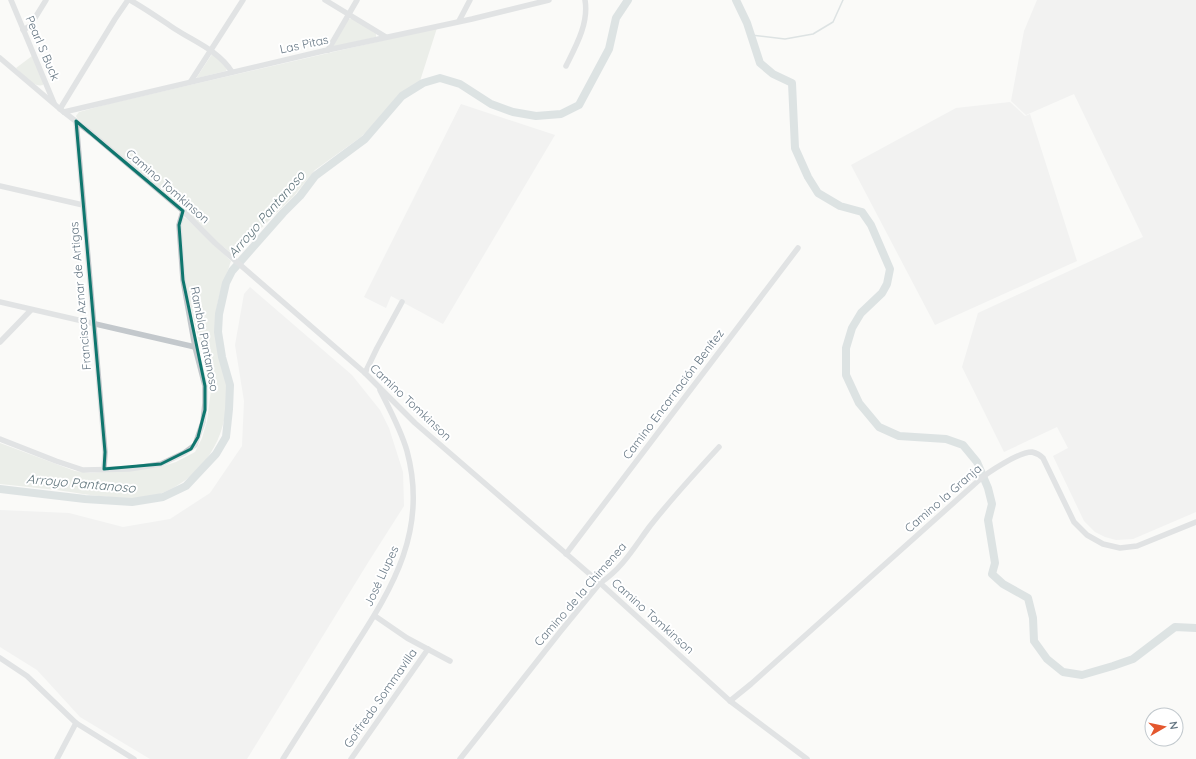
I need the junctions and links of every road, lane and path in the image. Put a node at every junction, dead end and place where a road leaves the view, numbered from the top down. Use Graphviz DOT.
graph roads {
  1 [pos="11,0"];
  2 [pos="46,0"];
  3 [pos="129,0"];
  4 [pos="243,0"];
  5 [pos="325,0"];
  6 [pos="357,0"];
  7 [pos="470,0"];
  8 [pos="549,0"];
  9 [pos="585,0"];
  10 [pos="348,15"];
  11 [pos="459,21"];
  12 [pos="23,30"];
  13 [pos="386,37"];
  14 [pos="211,50"];
  15 [pos="328,50"];
  16 [pos="0,58"];
  17 [pos="566,66"];
  18 [pos="232,72"];
  19 [pos="191,81"];
  20 [pos="54,104"];
  21 [pos="62,110"];
  22 [pos="76,121"];
  23 [pos="0,186"];
  24 [pos="83,205"];
  25 [pos="183,211"];
  26 [pos="798,248"];
  27 [pos="0,302"];
  28 [pos="402,302"];
  29 [pos="31,310"];
  30 [pos="93,324"];
  31 [pos="0,342"];
  32 [pos="195,347"];
  33 [pos="365,373"];
  34 [pos="376,384"];
  35 [pos="0,439"];
  36 [pos="719,447"];
  37 [pos="104,469"];
  38 [pos="1196,522"];
  39 [pos="566,554"];
  40 [pos="600,583"];
  41 [pos="374,616"];
  42 [pos="428,649"];
  43 [pos="0,658"];
  44 [pos="450,661"];
  45 [pos="730,701"];
  46 [pos="76,723"];
  47 [pos="128,757"];
  48 [pos="57,759"];
  49 [pos="134,759"];
  50 [pos="283,759"];
  51 [pos="351,759"];
  52 [pos="460,759"];
  53 [pos="807,759"];
  1 -- 12 [label="street, Pearl S Buck"];
  2 -- 12 [label="street"];
  3 -- 14 [label="street"];
  3 -- 21 [label="street"];
  4 -- 14 [label="street"];
  5 -- 10 [label="street"];
  6 -- 10 [label="street"];
  7 -- 11 [label="street"];
  8 -- 11 [label="street, Las Pitas"];
  9 -- 17 [label="street"];
  10 -- 13 [label="street"];
  10 -- 15 [label="street"];
  11 -- 13 [label="street, Las Pitas"];
  12 -- 20 [label="street, Pearl S Buck"];
  13 -- 15 [label="street, Las Pitas"];
  14 -- 18 [label="street"];
  14 -- 19 [label="street"];
  15 -- 18 [label="street, Las Pitas"];
  16 -- 20 [label="street, Camino Tomkinson"];
  18 -- 19 [label="street, Las Pitas"];
  19 -- 21 [label="street, Las Pitas"];
  20 -- 21 [label="street, Camino Tomkinson"];
  21 -- 22 [label="street, Camino Tomkinson"];
  22 -- 24 [label="street, Francisca Aznar de Artigas"];
  22 -- 25 [label="street, Camino Tomkinson"];
  23 -- 24 [label="street"];
  24 -- 30 [label="street, Francisca Aznar de Artigas"];
  25 -- 32 [label="street, Rambla Pantanoso"];
  25 -- 33 [label="street, Camino Tomkinson"];
  26 -- 39 [label="street, Camino Encarnación Benítez"];
  27 -- 29 [label="street"];
  28 -- 33 [label="street"];
  29 -- 30 [label="street"];
  29 -- 31 [label="street"];
  30 -- 32 [label="street"];
  30 -- 37 [label="street, Francisca Aznar de Artigas"];
  32 -- 37 [label="street, Rambla Pantanoso"];
  33 -- 34 [label="street, Camino Tomkinson"];
  34 -- 39 [label="street, Camino Tomkinson"];
  34 -- 41 [label="street, José Llupes"];
  35 -- 37 [label="street, Rambla Pantanoso"];
  36 -- 40 [label="street, Camino de la Chimenea"];
  38 -- 45 [label="street, Camino la Granja"];
  39 -- 40 [label="street, Camino Tomkinson"];
  40 -- 45 [label="street, Camino Tomkinson"];
  40 -- 52 [label="street, Camino de la Chimenea"];
  41 -- 42 [label="street"];
  41 -- 50 [label="street, José Llupes"];
  42 -- 44 [label="street"];
  42 -- 51 [label="street, Goffredo Sommavilla"];
  43 -- 46 [label="street"];
  45 -- 53 [label="street, Camino Tomkinson"];
  46 -- 47 [label="street"];
  46 -- 48 [label="street"];
  47 -- 49 [label="street"];
}
